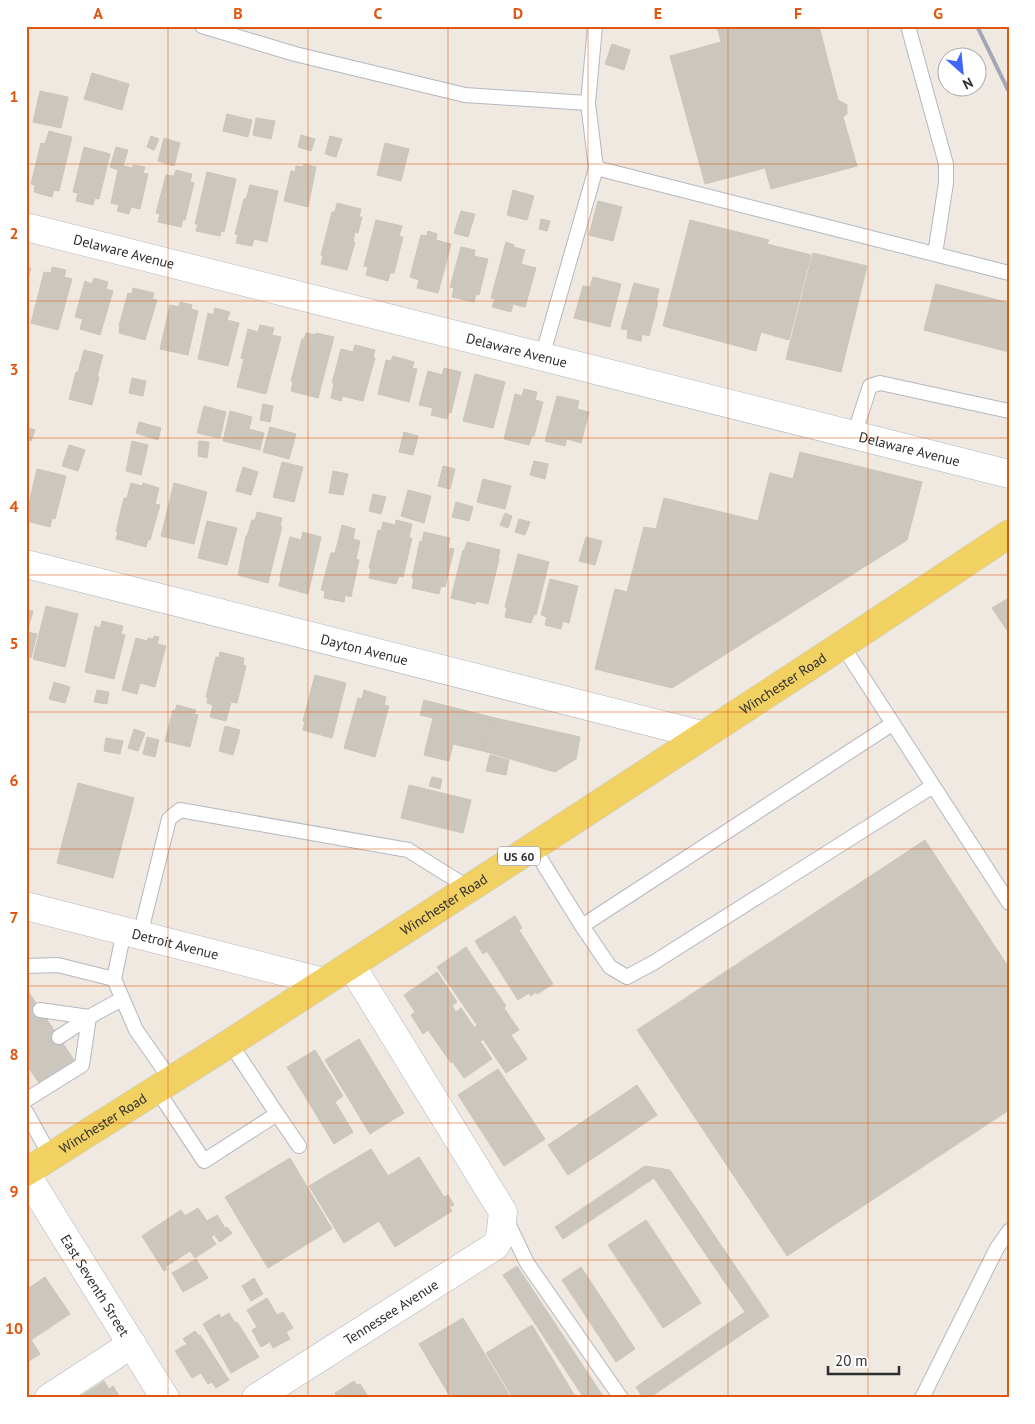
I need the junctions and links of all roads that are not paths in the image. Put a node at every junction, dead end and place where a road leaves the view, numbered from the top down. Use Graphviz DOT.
graph roads {
  1 [pos="202,26"];
  2 [pos="595,26"];
  3 [pos="908,26"];
  4 [pos="588,104"];
  5 [pos="596,168"];
  6 [pos="26,228"];
  7 [pos="934,254"];
  8 [pos="1009,273"];
  9 [pos="542,357"];
  10 [pos="1009,411"];
  11 [pos="854,435"];
  12 [pos="1009,474"];
  13 [pos="1009,534"];
  14 [pos="26,564"];
  15 [pos="842,645"];
  16 [pos="892,724"];
  17 [pos="702,735"];
  18 [pos="933,786"];
  19 [pos="532,847"];
  20 [pos="469,888"];
  21 [pos="1009,903"];
  22 [pos="26,906"];
  23 [pos="582,926"];
  24 [pos="132,933"];
  25 [pos="351,965"];
  26 [pos="26,966"];
  27 [pos="114,979"];
  28 [pos="324,982"];
  29 [pos="122,1000"];
  30 [pos="40,1010"];
  31 [pos="89,1017"];
  32 [pos="59,1037"];
  33 [pos="230,1043"];
  34 [pos="164,1085"];
  35 [pos="26,1100"];
  36 [pos="26,1112"];
  37 [pos="277,1114"];
  38 [pos="299,1146"];
  39 [pos="50,1157"];
  40 [pos="26,1173"];
  41 [pos="503,1212"];
  42 [pos="1009,1230"];
  43 [pos="132,1344"];
  44 [pos="49,1398"];
  45 [pos="165,1398"];
  46 [pos="256,1398"];
  47 [pos="621,1398"];
  48 [pos="922,1398"];
  1 -- 4 [label="lane"];
  2 -- 4 [label="lane"];
  3 -- 7 [label="lane"];
  4 -- 5 [label="lane"];
  5 -- 7 [label="lane"];
  5 -- 9 [label="lane"];
  6 -- 9 [label="street, Delaware Avenue"];
  7 -- 8 [label="lane"];
  9 -- 11 [label="street, Delaware Avenue"];
  10 -- 11 [label="lane"];
  11 -- 12 [label="street, Delaware Avenue"];
  13 -- 15 [label="main road, Winchester Road / US 60"];
  14 -- 17 [label="street, Dayton Avenue"];
  15 -- 16 [label="lane"];
  15 -- 17 [label="main road, Winchester Road / US 60"];
  16 -- 18 [label="lane"];
  16 -- 23 [label="lane"];
  17 -- 19 [label="main road, Winchester Road / US 60"];
  18 -- 21 [label="lane"];
  18 -- 23 [label="lane"];
  19 -- 20 [label="main road, Winchester Road / US 60"];
  19 -- 23 [label="lane"];
  20 -- 24 [label="lane"];
  20 -- 25 [label="main road, Winchester Road / US 60"];
  22 -- 24 [label="street, Detroit Avenue"];
  24 -- 27 [label="lane"];
  24 -- 28 [label="street, Detroit Avenue"];
  25 -- 28 [label="main road, Winchester Road / US 60"];
  25 -- 41 [label="street"];
  26 -- 27 [label="lane"];
  27 -- 29 [label="lane"];
  28 -- 33 [label="main road, Winchester Road / US 60"];
  29 -- 31 [label="lane"];
  29 -- 34 [label="lane"];
  30 -- 31 [label="lane"];
  31 -- 32 [label="lane"];
  31 -- 35 [label="lane"];
  33 -- 34 [label="main road, Winchester Road / US 60"];
  33 -- 37 [label="lane"];
  34 -- 37 [label="lane"];
  34 -- 39 [label="main road, Winchester Road / US 60"];
  36 -- 39 [label="lane"];
  37 -- 38 [label="lane"];
  39 -- 40 [label="main road, Winchester Road / US 60"];
  40 -- 43 [label="street, East Seventh Street"];
  41 -- 46 [label="street, Tennessee Avenue"];
  41 -- 47 [label="lane"];
  42 -- 48 [label="lane"];
  43 -- 44 [label="street"];
  43 -- 45 [label="street, East Seventh Street"];
}
